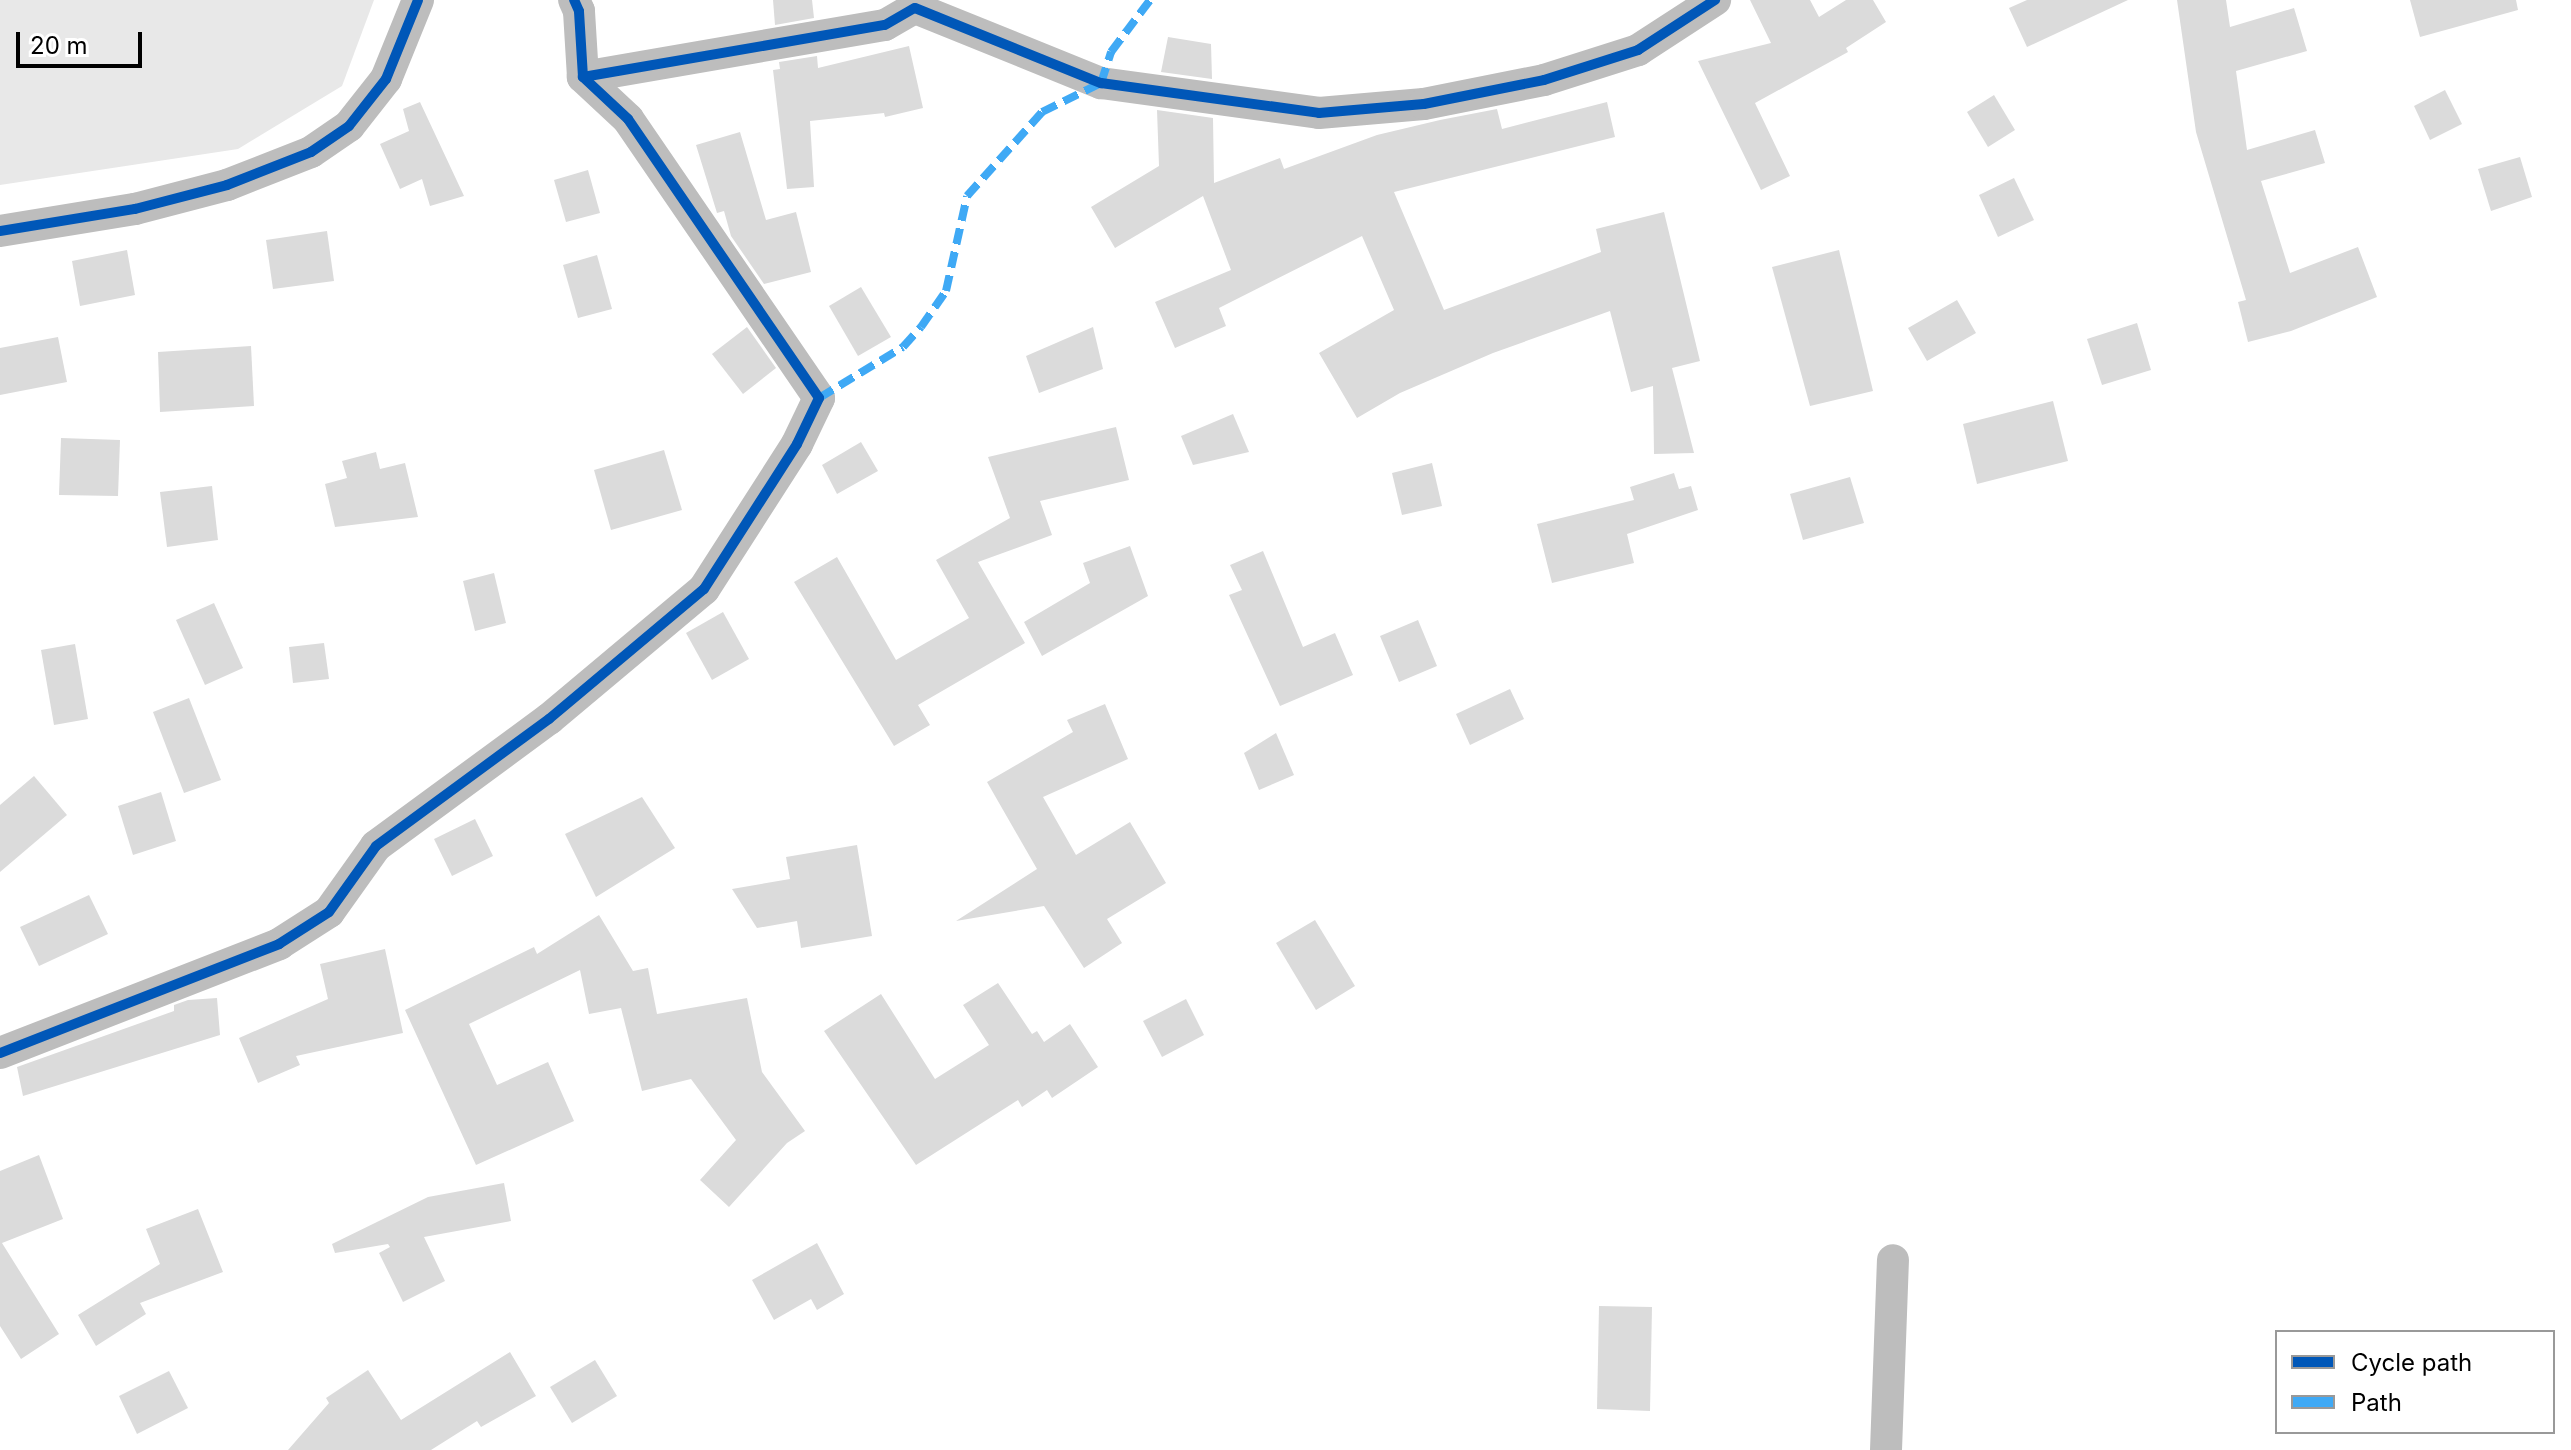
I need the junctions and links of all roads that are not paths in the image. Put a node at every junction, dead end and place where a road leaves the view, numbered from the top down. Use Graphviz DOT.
graph roads {
  1 [pos="418,0"];
  2 [pos="574,0"];
  3 [pos="1715,0"];
  4 [pos="912,4"];
  5 [pos="583,77"];
  6 [pos="0,231"];
  7 [pos="0,1053"];
  8 [pos="1893,1260"];
  9 [pos="1886,1450"];
  1 -- 6 [label="street"];
  2 -- 5 [label="street"];
  3 -- 4 [label="street"];
  4 -- 5 [label="street"];
  5 -- 7 [label="street"];
  8 -- 9 [label="street"];
}
